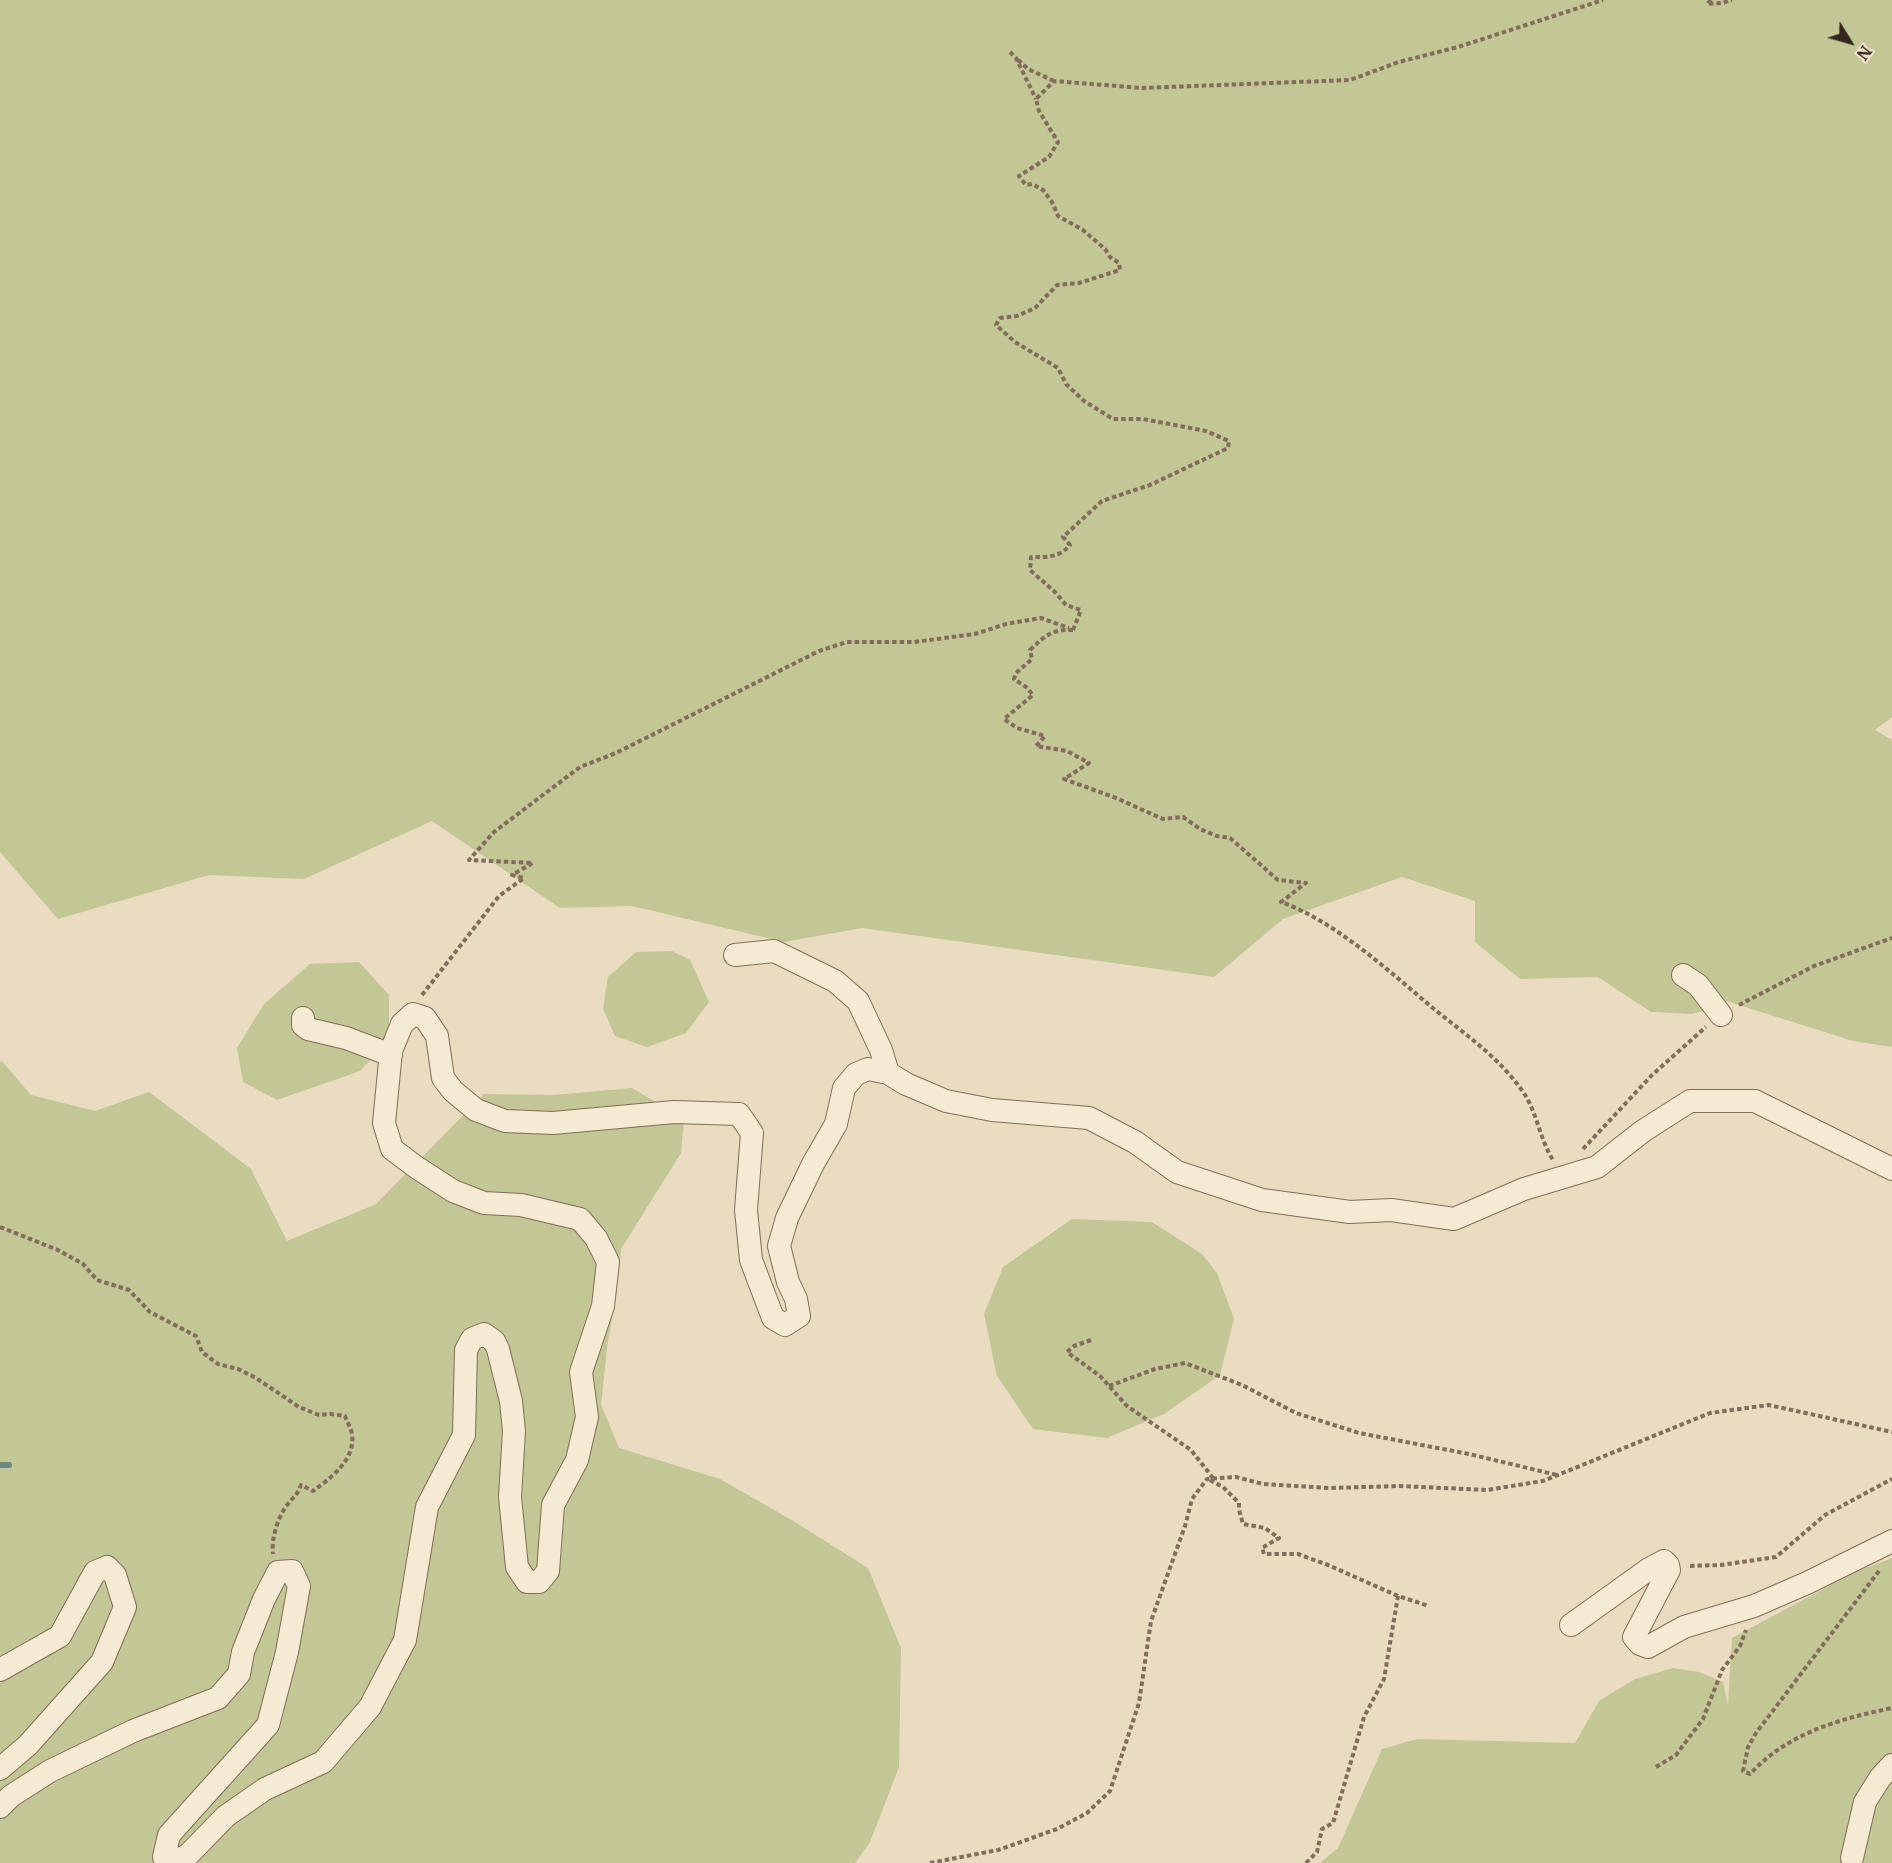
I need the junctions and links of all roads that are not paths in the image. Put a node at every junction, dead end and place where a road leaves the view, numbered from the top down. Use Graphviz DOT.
graph roads {
  1 [pos="735,955"];
  2 [pos="1683,975"];
  3 [pos="1721,1015"];
  4 [pos="303,1018"];
  5 [pos="391,1055"];
  6 [pos="888,1073"];
  7 [pos="1892,1169"];
  8 [pos="1892,1541"];
  9 [pos="1571,1625"];
  10 [pos="0,1670"];
  11 [pos="1892,1765"];
  12 [pos="0,1769"];
  13 [pos="0,1808"];
  14 [pos="1852,1858"];
  1 -- 6 [label="street"];
  2 -- 3 [label="street"];
  4 -- 5 [label="street"];
  5 -- 6 [label="street"];
  5 -- 13 [label="street"];
  6 -- 7 [label="street"];
  8 -- 9 [label="street"];
  10 -- 12 [label="street"];
  11 -- 14 [label="street"];
}
